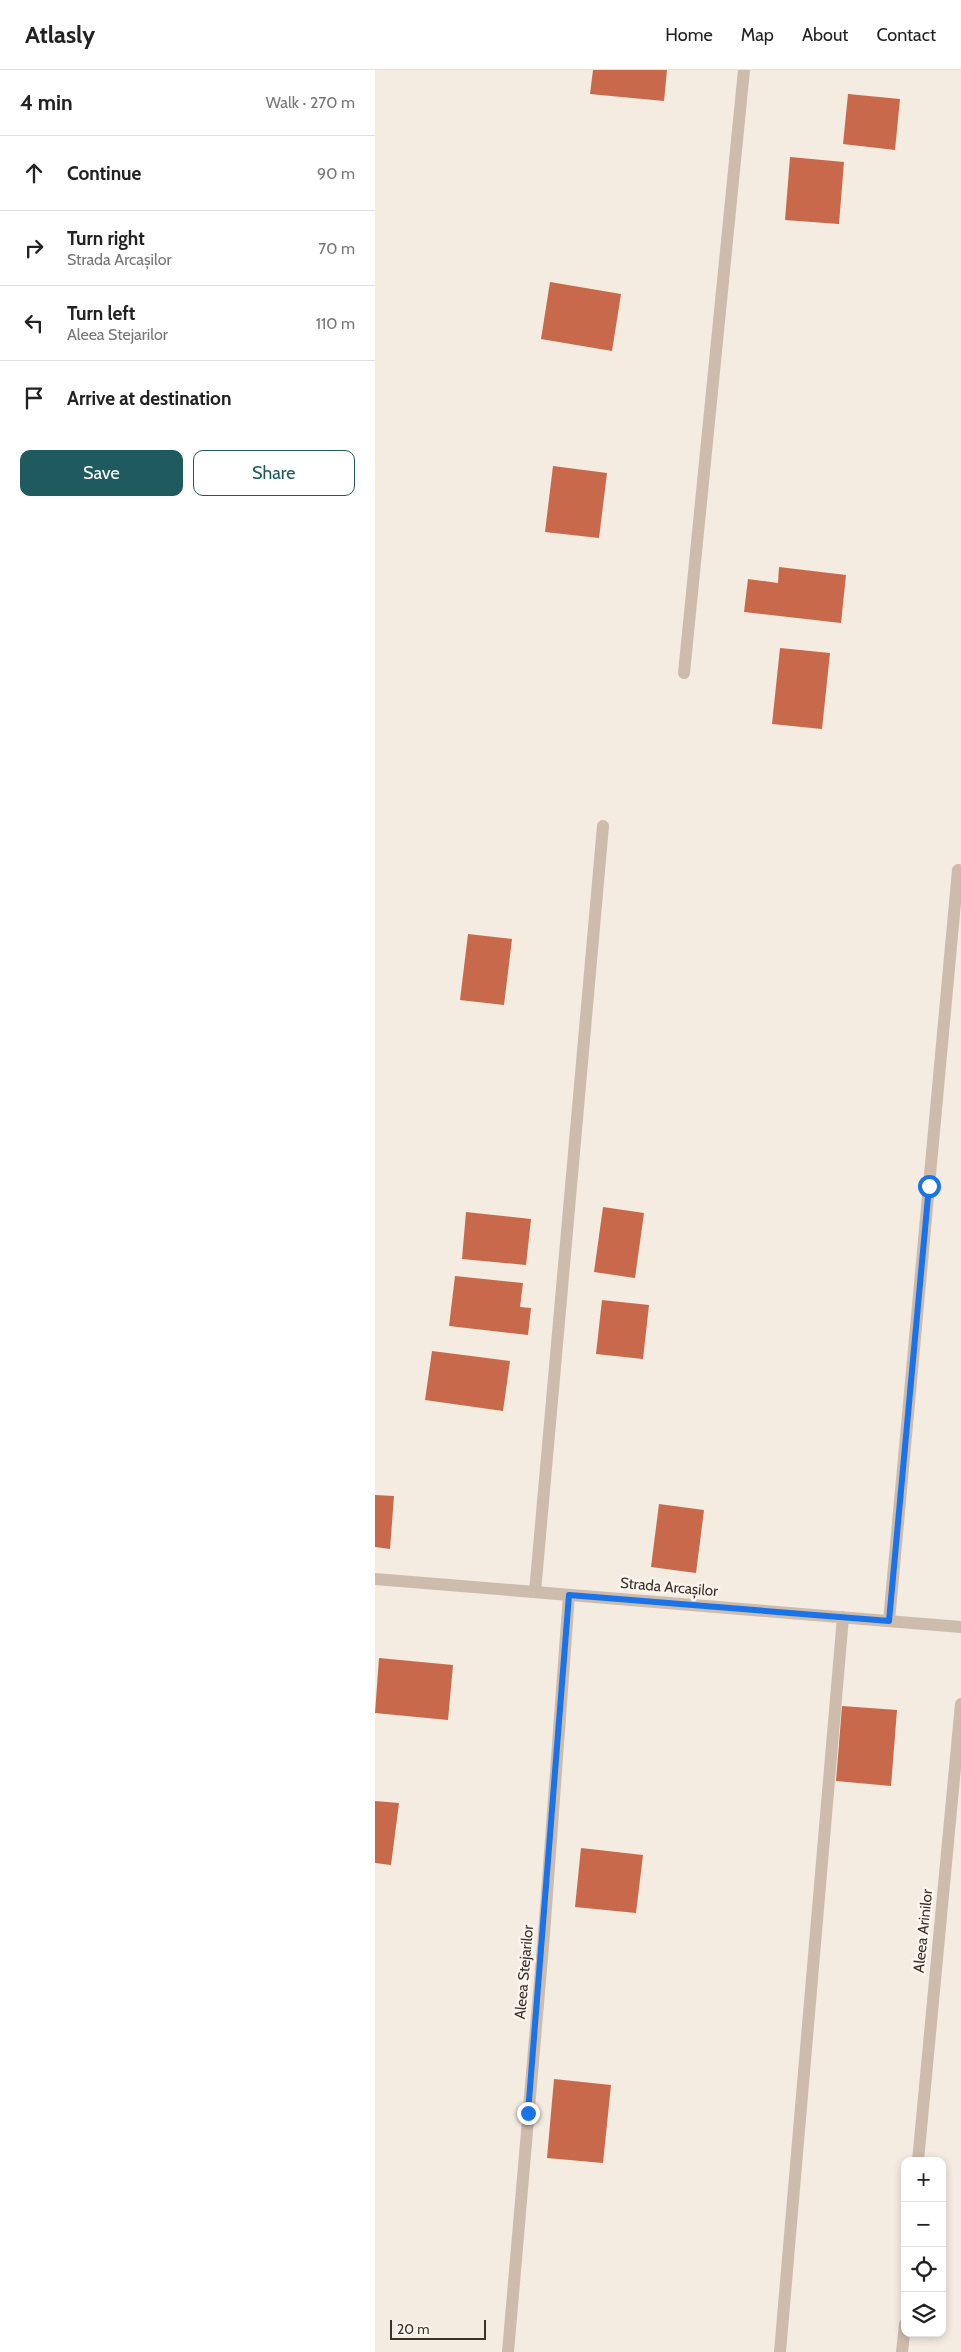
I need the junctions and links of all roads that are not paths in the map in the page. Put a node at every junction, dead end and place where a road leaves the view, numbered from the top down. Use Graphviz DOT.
graph roads {
  1 [pos="744,70"];
  2 [pos="684,673"];
  3 [pos="603,826"];
  4 [pos="957,870"];
  5 [pos="375,1579"];
  6 [pos="535,1592"];
  7 [pos="569,1595"];
  8 [pos="843,1617"];
  9 [pos="889,1621"];
  10 [pos="961,1627"];
  11 [pos="961,1704"];
  12 [pos="918,2157"];
  13 [pos="904,2337"];
  14 [pos="508,2352"];
  15 [pos="780,2352"];
  16 [pos="903,2352"];
  1 -- 2 [label="street"];
  3 -- 6 [label="street"];
  4 -- 9 [label="street"];
  5 -- 6 [label="street, Strada Arcașilor"];
  6 -- 7 [label="street, Strada Arcașilor"];
  7 -- 8 [label="street, Strada Arcașilor"];
  7 -- 14 [label="street, Aleea Stejarilor"];
  8 -- 9 [label="street, Strada Arcașilor"];
  8 -- 15 [label="street"];
  9 -- 10 [label="street, Strada Arcașilor"];
  11 -- 12 [label="street, Aleea Arinilor"];
  13 -- 16 [label="street"];
}
